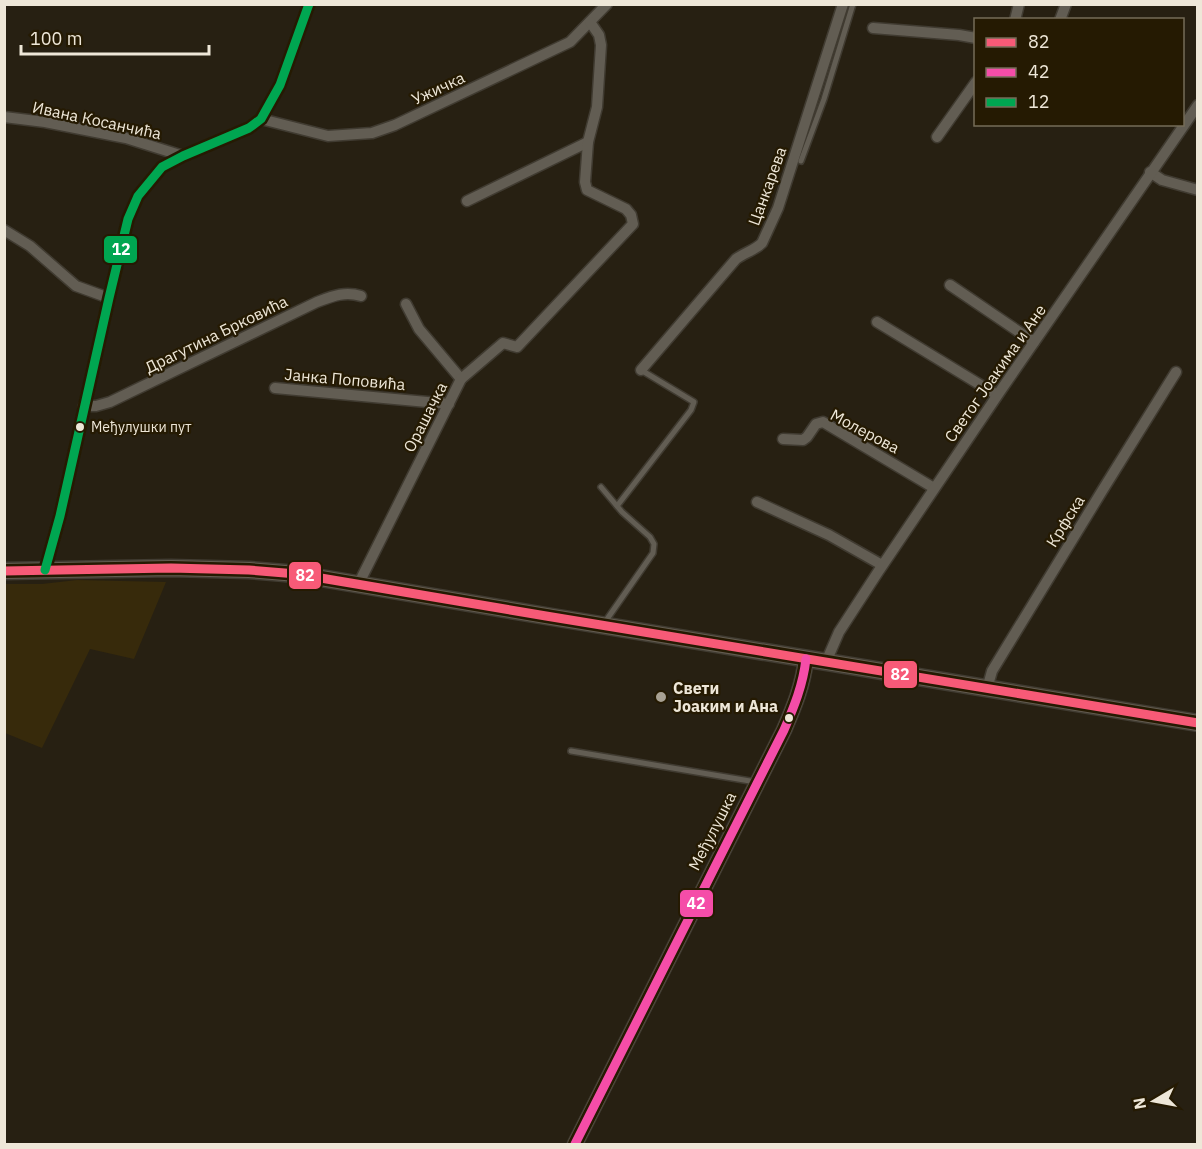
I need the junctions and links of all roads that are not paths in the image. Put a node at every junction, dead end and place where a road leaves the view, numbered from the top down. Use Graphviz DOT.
graph roads {
  1 [pos="309,4"];
  2 [pos="607,4"];
  3 [pos="843,4"];
  4 [pos="853,4"];
  5 [pos="590,22"];
  6 [pos="873,28"];
  7 [pos="974,38"];
  8 [pos="974,83"];
  9 [pos="1197,105"];
  10 [pos="4,117"];
  11 [pos="261,119"];
  12 [pos="1184,124"];
  13 [pos="1182,126"];
  14 [pos="937,137"];
  15 [pos="588,142"];
  16 [pos="183,156"];
  17 [pos="801,161"];
  18 [pos="1150,172"];
  19 [pos="1197,190"];
  20 [pos="467,201"];
  21 [pos="4,230"];
  22 [pos="950,285"];
  23 [pos="361,296"];
  24 [pos="109,298"];
  25 [pos="406,304"];
  26 [pos="877,322"];
  27 [pos="1034,342"];
  28 [pos="641,370"];
  29 [pos="1176,372"];
  30 [pos="461,379"];
  31 [pos="275,388"];
  32 [pos="997,395"];
  33 [pos="449,404"];
  34 [pos="84,406"];
  35 [pos="783,439"];
  36 [pos="602,487"];
  37 [pos="934,488"];
  38 [pos="757,502"];
  39 [pos="617,506"];
  40 [pos="882,565"];
  41 [pos="45,570"];
  42 [pos="4,571"];
  43 [pos="358,585"];
  44 [pos="603,626"];
  45 [pos="806,659"];
  46 [pos="826,662"];
  47 [pos="987,689"];
  48 [pos="1197,723"];
  49 [pos="572,751"];
  50 [pos="757,782"];
  51 [pos="575,1144"];
  1 -- 11 [label="street"];
  2 -- 5 [label="street, Ужичка"];
  3 -- 28 [label="street, Цанкарева"];
  4 -- 17 [label="lane"];
  5 -- 11 [label="street, Ужичка"];
  5 -- 15 [label="street"];
  6 -- 7 [label="street"];
  8 -- 14 [label="street"];
  9 -- 12 [label="street, Светог Јоакима и Ане"];
  10 -- 16 [label="street, Ивана Косанчића"];
  11 -- 16 [label="street"];
  13 -- 18 [label="street, Светог Јоакима и Ане"];
  15 -- 20 [label="street"];
  15 -- 30 [label="street, Орашачка"];
  16 -- 24 [label="street"];
  18 -- 19 [label="street"];
  18 -- 27 [label="street, Светог Јоакима и Ане"];
  21 -- 24 [label="street"];
  22 -- 27 [label="street"];
  23 -- 34 [label="street, Драгутина Брковића"];
  24 -- 34 [label="street"];
  25 -- 30 [label="street"];
  26 -- 32 [label="street"];
  27 -- 32 [label="street, Светог Јоакима и Ане"];
  28 -- 39 [label="lane"];
  29 -- 47 [label="street, Крфска"];
  30 -- 33 [label="street, Орашачка"];
  31 -- 33 [label="street, Јанка Поповића"];
  32 -- 37 [label="street, Светог Јоакима и Ане"];
  33 -- 43 [label="street, Орашачка"];
  34 -- 41 [label="street"];
  35 -- 37 [label="street, Молерова"];
  36 -- 39 [label="lane"];
  37 -- 40 [label="street, Светог Јоакима и Ане"];
  38 -- 40 [label="street"];
  39 -- 44 [label="lane"];
  40 -- 46 [label="street, Светог Јоакима и Ане"];
  41 -- 42 [label="main road"];
  41 -- 43 [label="main road"];
  43 -- 44 [label="main road"];
  44 -- 45 [label="main road"];
  45 -- 46 [label="main road"];
  45 -- 50 [label="street, Међулушка"];
  46 -- 47 [label="main road"];
  47 -- 48 [label="main road"];
  49 -- 50 [label="lane"];
  50 -- 51 [label="street, Међулушка"];
}
